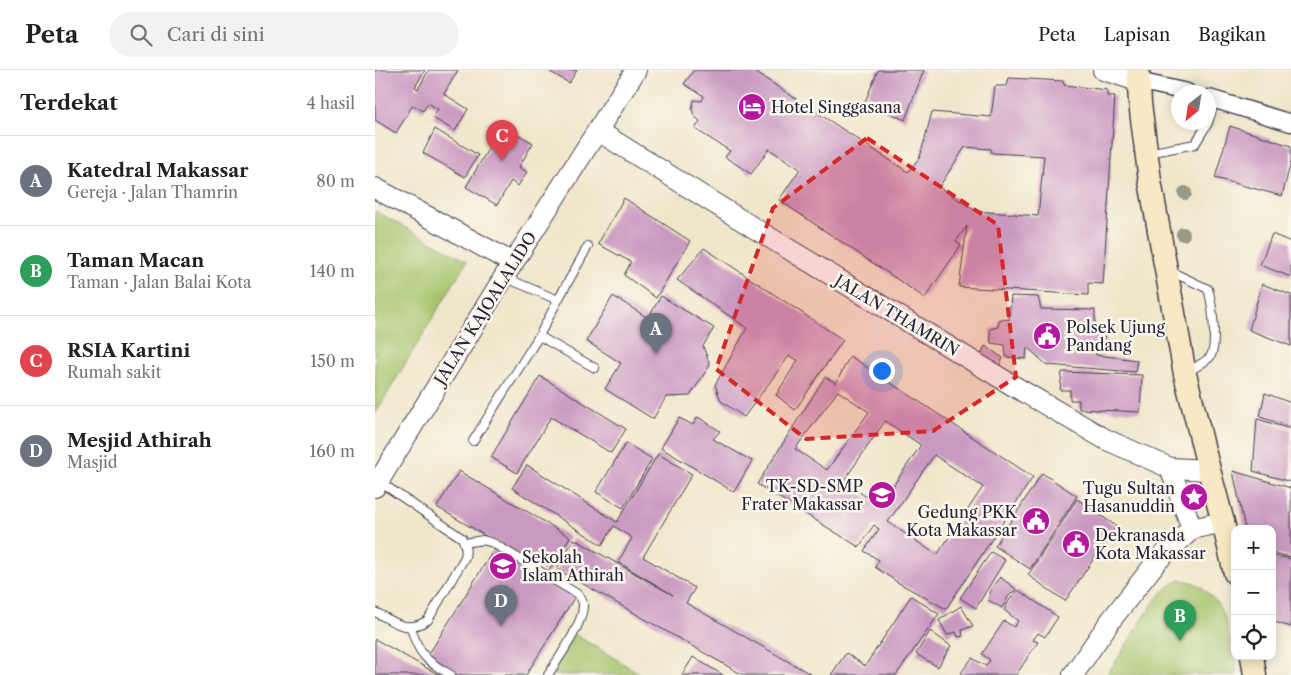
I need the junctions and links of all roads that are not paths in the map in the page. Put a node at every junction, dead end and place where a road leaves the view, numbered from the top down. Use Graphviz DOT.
graph roads {
  1 [pos="636,70"];
  2 [pos="1103,70"];
  3 [pos="1138,76"];
  4 [pos="1171,87"];
  5 [pos="1216,99"];
  6 [pos="1291,122"];
  7 [pos="1204,130"];
  8 [pos="598,131"];
  9 [pos="1146,154"];
  10 [pos="375,188"];
  11 [pos="588,246"];
  12 [pos="1166,269"];
  13 [pos="509,270"];
  14 [pos="558,300"];
  15 [pos="539,336"];
  16 [pos="595,368"];
  17 [pos="1185,374"];
  18 [pos="473,440"];
  19 [pos="1170,468"];
  20 [pos="1209,470"];
  21 [pos="377,484"];
  22 [pos="1223,522"];
  23 [pos="1192,529"];
  24 [pos="464,543"];
  25 [pos="1234,570"];
  26 [pos="375,612"];
  27 [pos="411,628"];
  28 [pos="1253,660"];
  29 [pos="451,675"];
  30 [pos="548,675"];
  31 [pos="1073,675"];
  32 [pos="1255,675"];
  1 -- 8 [label="street, JALAN KAJOALALIDO"];
  2 -- 3 [label="street"];
  3 -- 4 [label="street"];
  3 -- 9 [label="main road"];
  5 -- 6 [label="street"];
  7 -- 9 [label="lane"];
  8 -- 13 [label="street, JALAN KAJOALALIDO"];
  8 -- 19 [label="street, JALAN THAMRIN"];
  9 -- 12 [label="main road"];
  10 -- 13 [label="street"];
  11 -- 14 [label="lane"];
  12 -- 17 [label="main road"];
  12 -- 17 [label="lane"];
  13 -- 14 [label="lane"];
  13 -- 21 [label="street, JALAN KAJOALALIDO"];
  14 -- 15 [label="lane"];
  15 -- 16 [label="lane"];
  15 -- 18 [label="lane"];
  17 -- 20 [label="main road"];
  19 -- 20 [label="street, JALAN THAMRIN"];
  19 -- 23 [label="street"];
  20 -- 22 [label="main road"];
  21 -- 24 [label="lane"];
  22 -- 23 [label="street"];
  22 -- 25 [label="main road"];
  23 -- 31 [label="street"];
  24 -- 27 [label="lane"];
  24 -- 30 [label="lane"];
  26 -- 27 [label="lane"];
  27 -- 29 [label="lane"];
  28 -- 32 [label="main road"];
}
